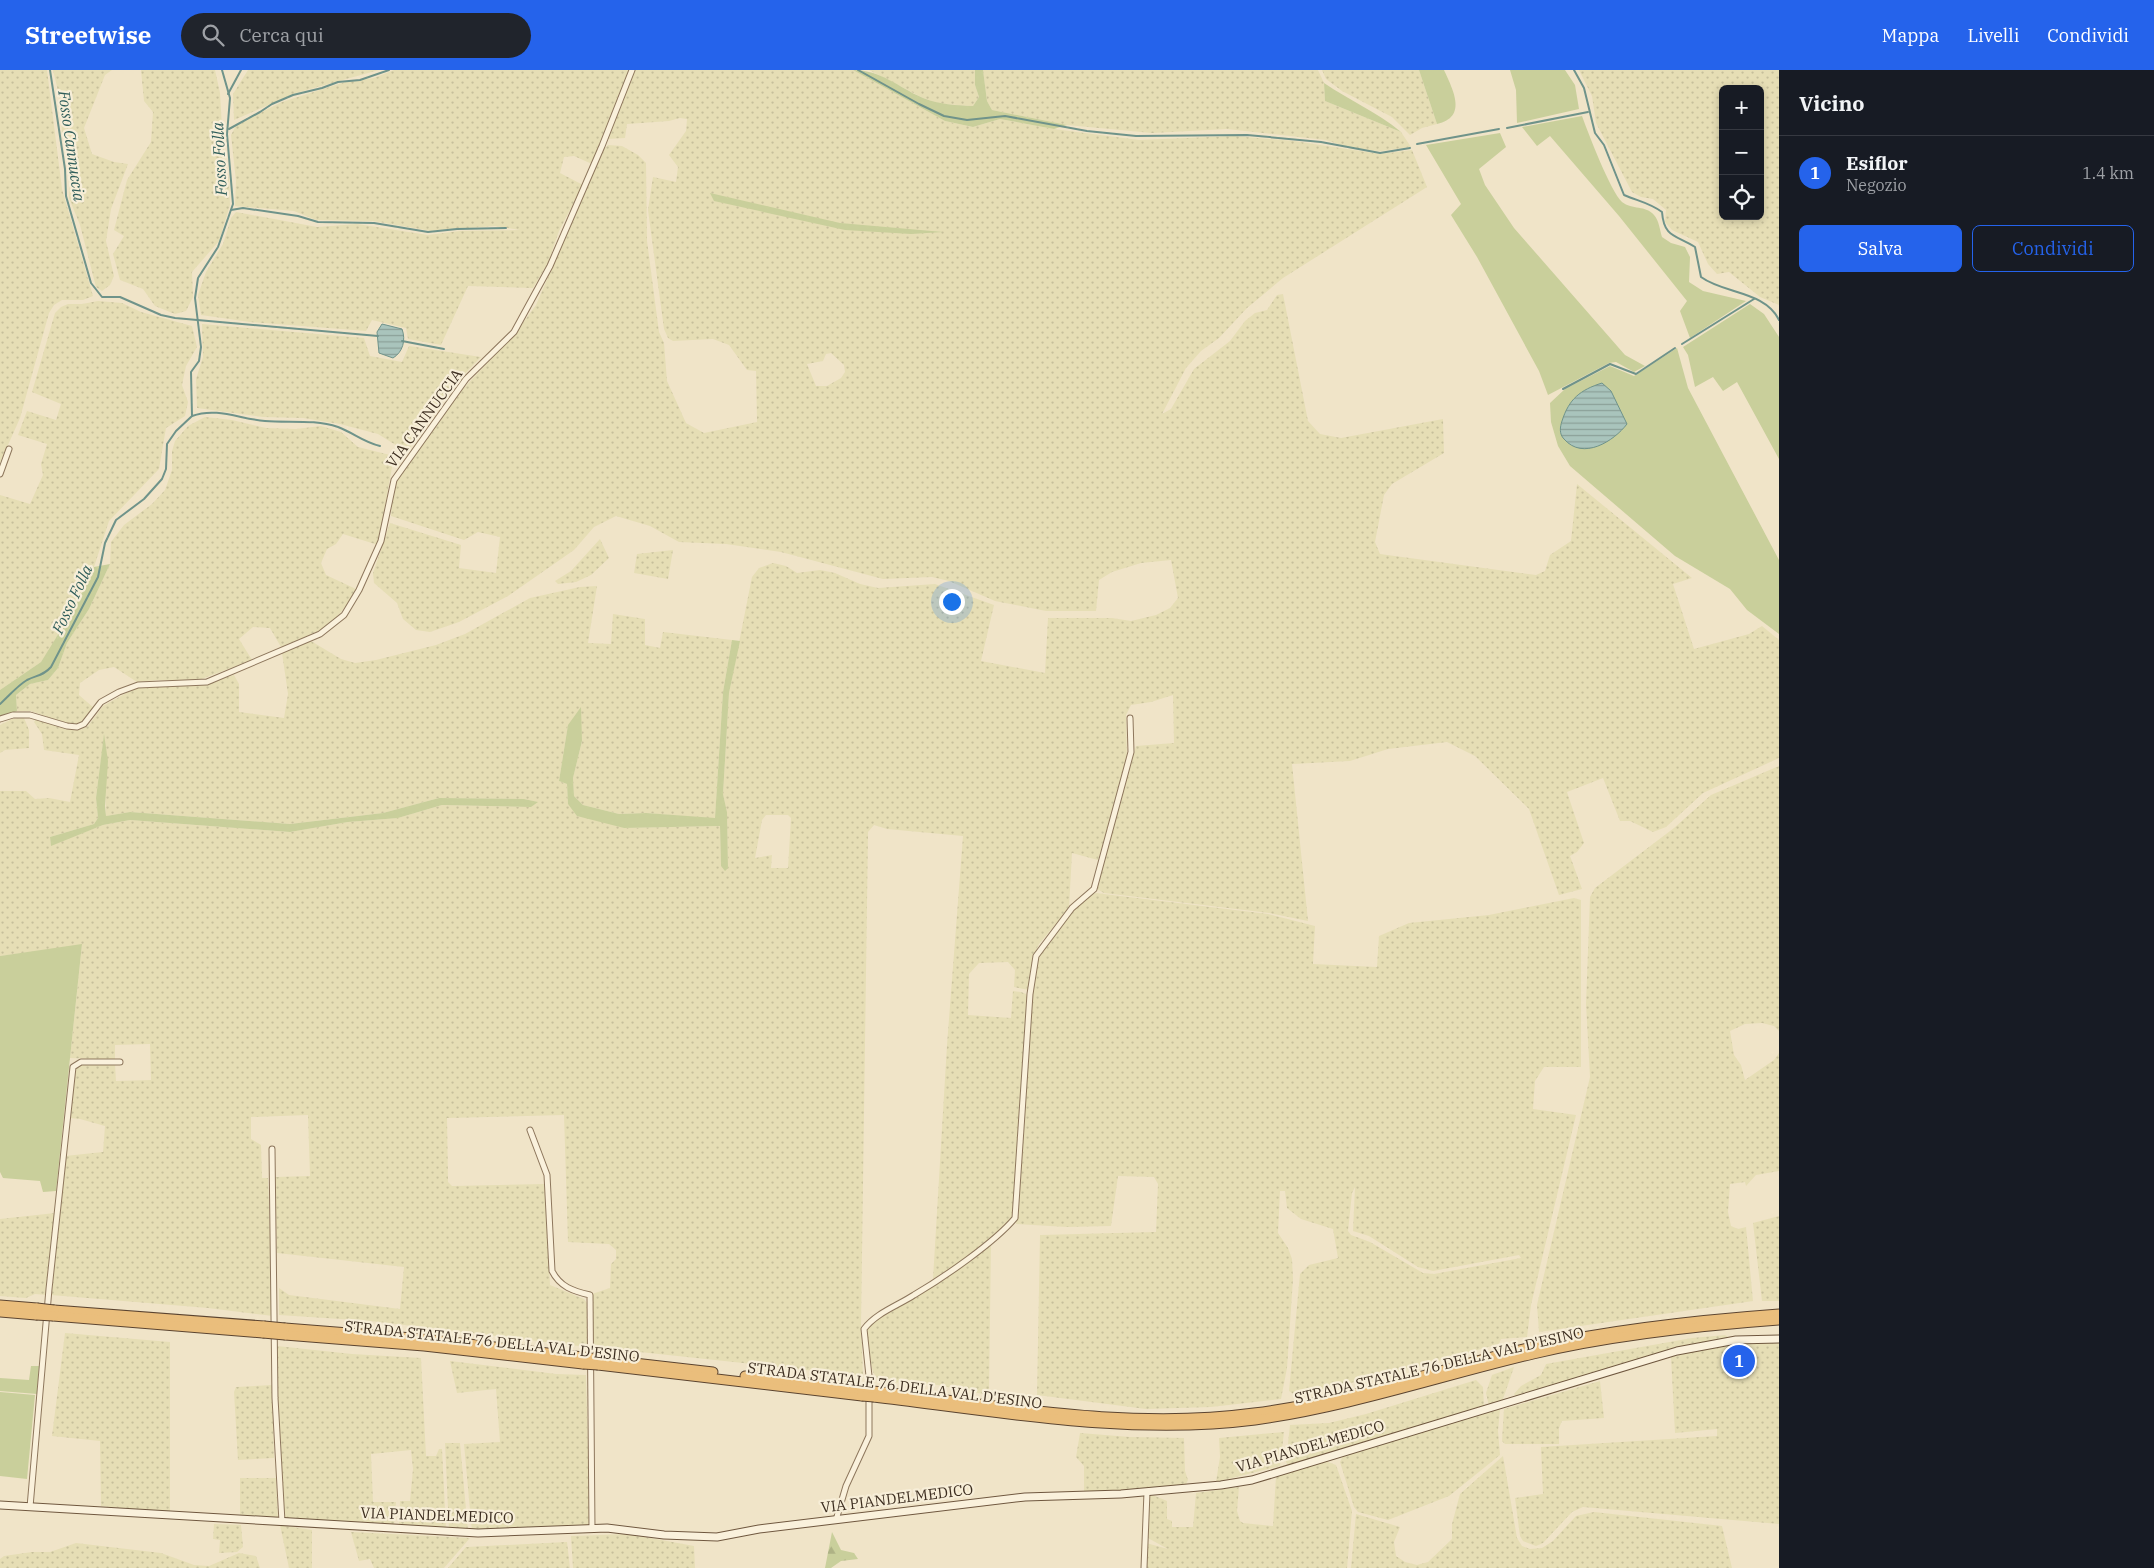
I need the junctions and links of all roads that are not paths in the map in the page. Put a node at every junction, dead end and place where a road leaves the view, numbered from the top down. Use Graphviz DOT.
graph roads {
  1 [pos="632,70"];
  2 [pos="9,450"];
  3 [pos="0,474"];
  4 [pos="1130,718"];
  5 [pos="0,719"];
  6 [pos="120,1062"];
  7 [pos="530,1130"];
  8 [pos="272,1149"];
  9 [pos="0,1305"];
  10 [pos="0,1312"];
  11 [pos="37,1312"];
  12 [pos="1779,1314"];
  13 [pos="1779,1320"];
  14 [pos="1779,1339"];
  15 [pos="873,1394"];
  16 [pos="1147,1492"];
  17 [pos="0,1505"];
  18 [pos="30,1507"];
  19 [pos="836,1520"];
  20 [pos="282,1522"];
  21 [pos="592,1529"];
  22 [pos="1144,1568"];
  1 -- 5 [label="street, VIA CANNUCCIA"];
  2 -- 3 [label="street"];
  4 -- 19 [label="street"];
  6 -- 18 [label="street"];
  7 -- 21 [label="street"];
  8 -- 20 [label="street"];
  9 -- 11 [label="highway, STRADA STATALE 76 DELLA VAL D'ESINO"];
  10 -- 11 [label="highway, STRADA STATALE 76 DELLA VAL D'ESINO"];
  11 -- 15 [label="highway, STRADA STATALE 76 DELLA VAL D'ESINO, bridge"];
  12 -- 15 [label="highway, STRADA STATALE 76 DELLA VAL D'ESINO"];
  13 -- 15 [label="highway, STRADA STATALE 76 DELLA VAL D'ESINO"];
  14 -- 16 [label="main road, VIA PIANDELMEDICO"];
  16 -- 19 [label="main road, VIA PIANDELMEDICO"];
  16 -- 22 [label="street"];
  17 -- 18 [label="main road, VIA PIANDELMEDICO"];
  18 -- 20 [label="main road, VIA PIANDELMEDICO"];
  19 -- 21 [label="main road, VIA PIANDELMEDICO"];
  20 -- 21 [label="main road, VIA PIANDELMEDICO"];
}
